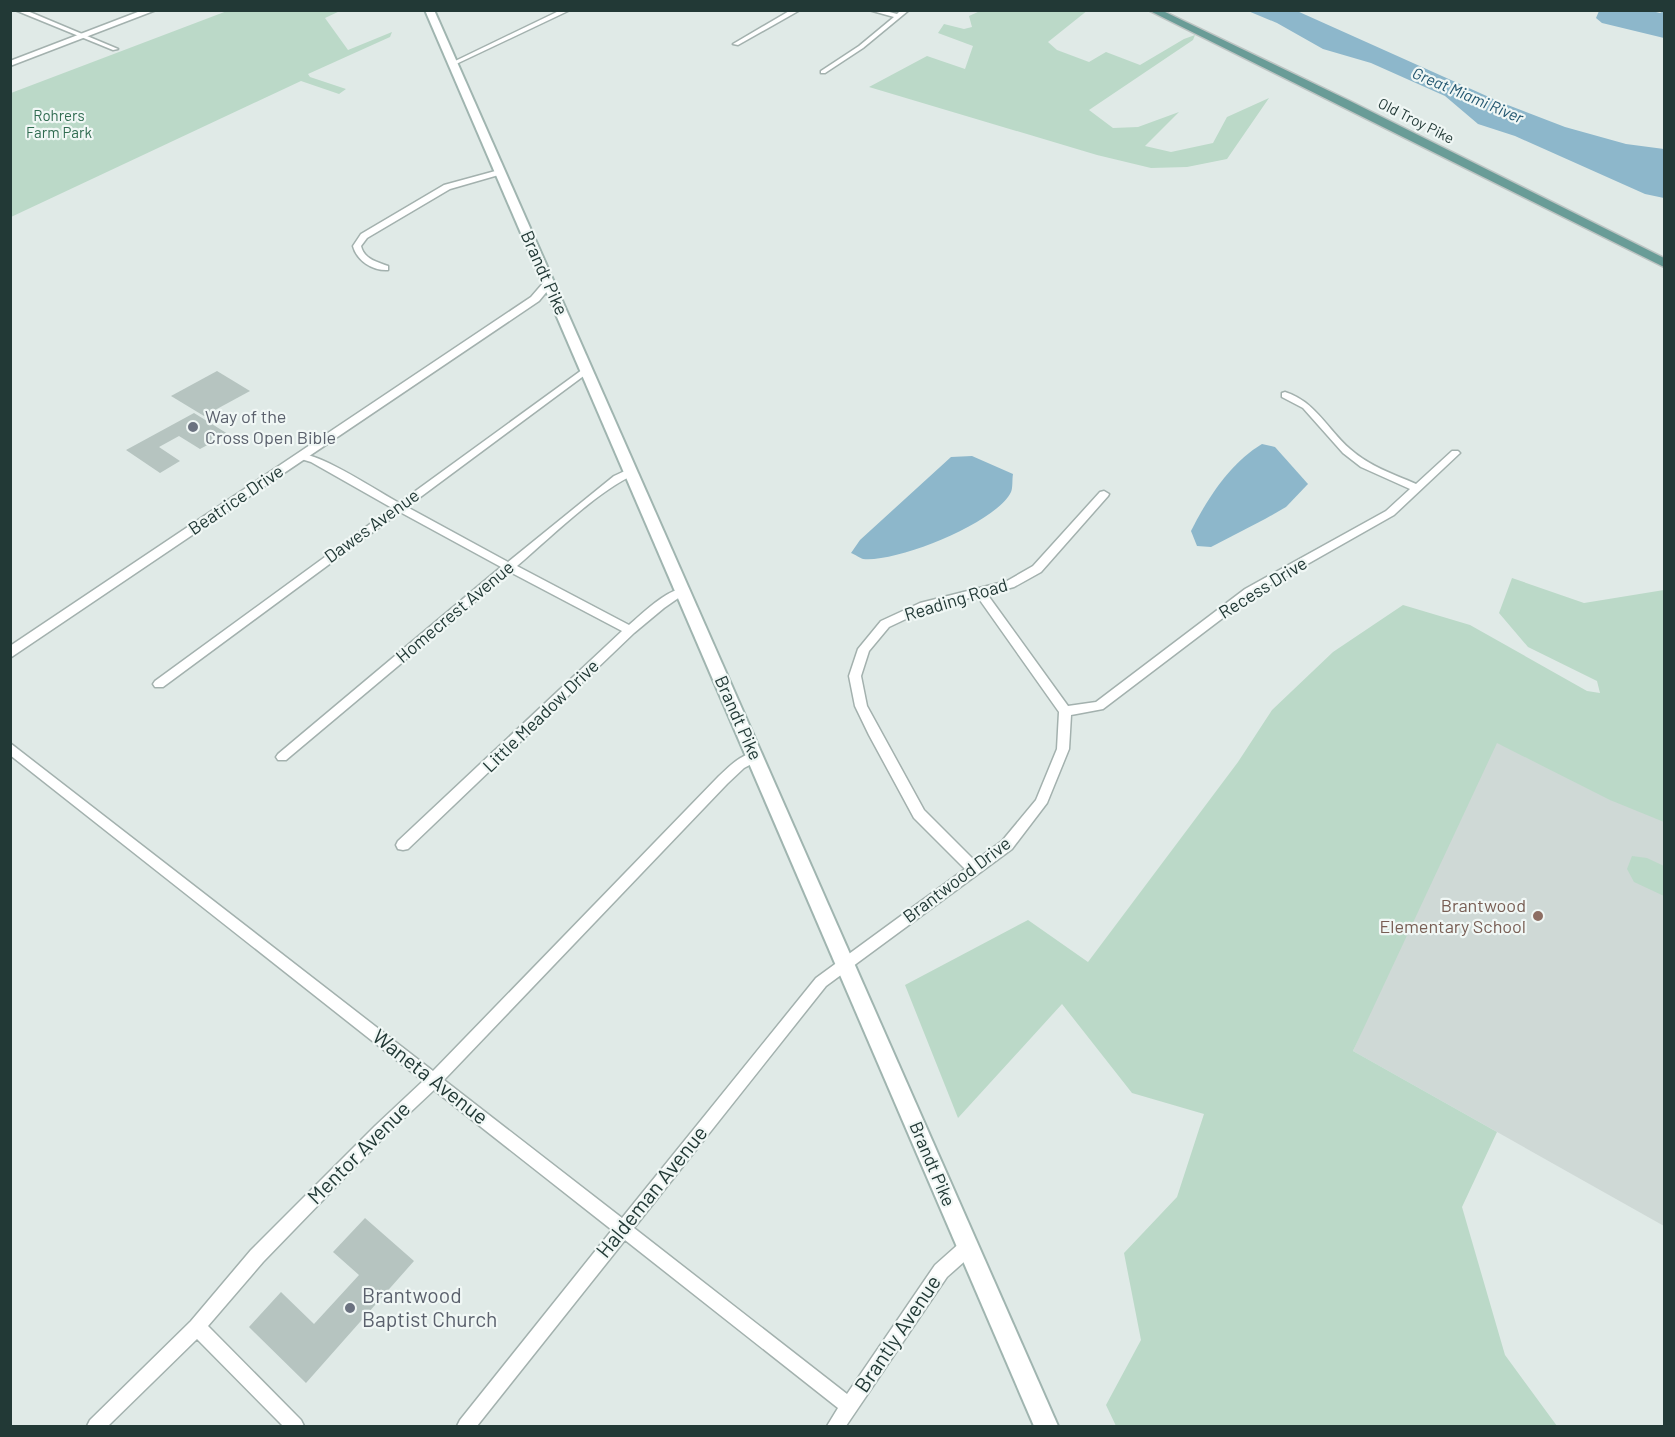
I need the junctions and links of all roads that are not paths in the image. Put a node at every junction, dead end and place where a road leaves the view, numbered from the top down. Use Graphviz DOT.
graph roads {
  1 [pos="18,10"];
  2 [pos="152,10"];
  3 [pos="567,10"];
  4 [pos="797,10"];
  5 [pos="872,10"];
  6 [pos="906,10"];
  7 [pos="1152,10"];
  8 [pos="433,12"];
  9 [pos="898,16"];
  10 [pos="83,37"];
  11 [pos="736,44"];
  12 [pos="115,49"];
  13 [pos="10,64"];
  14 [pos="452,64"];
  15 [pos="823,72"];
  16 [pos="499,172"];
  17 [pos="1665,263"];
  18 [pos="385,268"];
  19 [pos="548,284"];
  20 [pos="586,370"];
  21 [pos="1285,395"];
  22 [pos="1455,453"];
  23 [pos="302,456"];
  24 [pos="631,472"];
  25 [pos="1417,488"];
  26 [pos="1104,494"];
  27 [pos="399,507"];
  28 [pos="510,567"];
  29 [pos="682,592"];
  30 [pos="981,593"];
  31 [pos="630,630"];
  32 [pos="10,653"];
  33 [pos="159,684"];
  34 [pos="1065,711"];
  35 [pos="10,748"];
  36 [pos="282,757"];
  37 [pos="754,757"];
  38 [pos="403,845"];
  39 [pos="974,869"];
  40 [pos="845,964"];
  41 [pos="434,1080"];
  42 [pos="622,1228"];
  43 [pos="968,1247"];
  44 [pos="197,1327"];
  45 [pos="849,1406"];
  46 [pos="96,1426"];
  47 [pos="295,1426"];
  48 [pos="466,1426"];
  49 [pos="836,1426"];
  50 [pos="1046,1426"];
  1 -- 10 [label="street"];
  2 -- 10 [label="street"];
  3 -- 14 [label="street"];
  4 -- 11 [label="street"];
  5 -- 9 [label="street"];
  6 -- 9 [label="street"];
  7 -- 17 [label="main road, Old Troy Pike"];
  8 -- 14 [label="main road, Brandt Pike"];
  9 -- 15 [label="street"];
  10 -- 12 [label="street"];
  10 -- 13 [label="street"];
  14 -- 16 [label="main road, Brandt Pike"];
  16 -- 18 [label="street"];
  16 -- 19 [label="main road, Brandt Pike"];
  19 -- 20 [label="main road, Brandt Pike"];
  19 -- 23 [label="street, Beatrice Drive"];
  20 -- 24 [label="main road, Brandt Pike"];
  20 -- 27 [label="street, Dawes Avenue"];
  21 -- 25 [label="street"];
  22 -- 25 [label="street, Recess Drive"];
  23 -- 27 [label="street"];
  23 -- 32 [label="street, Beatrice Drive"];
  24 -- 28 [label="street, Homecrest Avenue"];
  24 -- 29 [label="main road, Brandt Pike"];
  25 -- 34 [label="street, Recess Drive"];
  26 -- 30 [label="street, Reading Road"];
  27 -- 28 [label="street"];
  27 -- 33 [label="street, Dawes Avenue"];
  28 -- 31 [label="street"];
  28 -- 36 [label="street, Homecrest Avenue"];
  29 -- 31 [label="street, Little Meadow Drive"];
  29 -- 37 [label="main road, Brandt Pike"];
  30 -- 34 [label="street"];
  30 -- 39 [label="street, Reading Road"];
  31 -- 38 [label="street, Little Meadow Drive"];
  34 -- 39 [label="street, Brantwood Drive"];
  35 -- 41 [label="street, Waneta Avenue"];
  37 -- 40 [label="main road, Brandt Pike"];
  37 -- 41 [label="street, Mentor Avenue"];
  39 -- 40 [label="street, Brantwood Drive"];
  40 -- 42 [label="street, Haldeman Avenue"];
  40 -- 43 [label="main road, Brandt Pike"];
  41 -- 42 [label="street, Waneta Avenue"];
  41 -- 44 [label="street, Mentor Avenue"];
  42 -- 45 [label="street, Waneta Avenue"];
  42 -- 48 [label="street, Haldeman Avenue"];
  43 -- 45 [label="street, Brantly Avenue"];
  43 -- 50 [label="main road, Brandt Pike"];
  44 -- 46 [label="street, Mentor Avenue"];
  44 -- 47 [label="street"];
  45 -- 49 [label="street, Brantly Avenue"];
}
